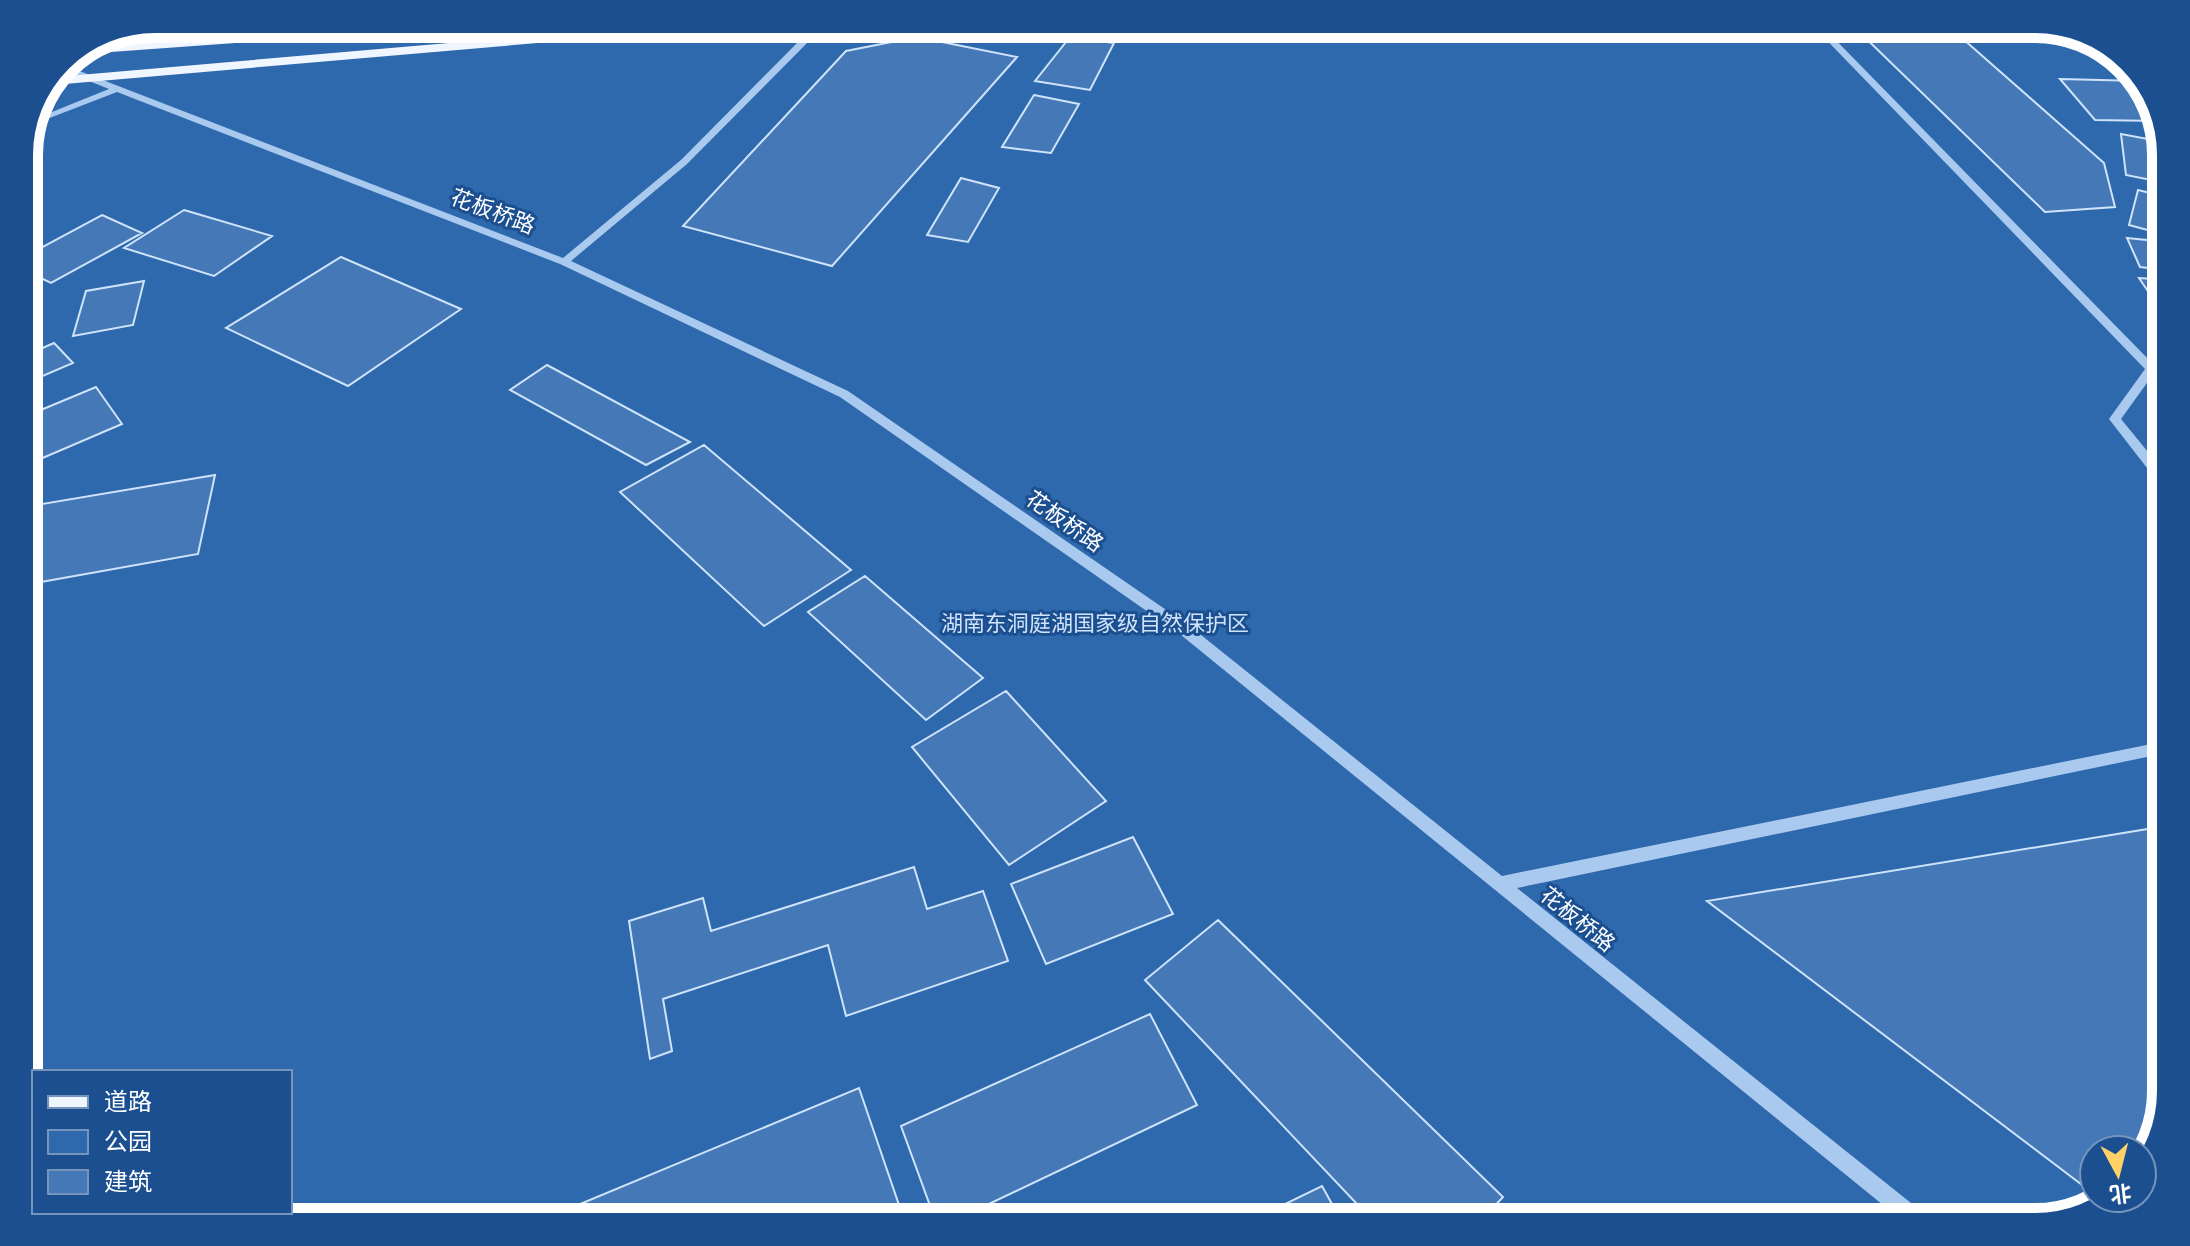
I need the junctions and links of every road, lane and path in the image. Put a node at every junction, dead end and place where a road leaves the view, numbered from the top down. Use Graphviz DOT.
graph roads {
  1 [pos="259,38"];
  2 [pos="553,38"];
  3 [pos="807,38"];
  4 [pos="1829,38"];
  5 [pos="105,50"];
  6 [pos="73,72"];
  7 [pos="90,79"];
  8 [pos="65,80"];
  9 [pos="116,89"];
  10 [pos="44,119"];
  11 [pos="564,262"];
  12 [pos="2152,465"];
  13 [pos="2152,750"];
  14 [pos="1499,884"];
  15 [pos="1902,1208"];
  1 -- 5 [label="main road"];
  2 -- 7 [label="main road"];
  3 -- 11 [label="street"];
  4 -- 12 [label="street"];
  6 -- 7 [label="street, 花板桥路"];
  7 -- 8 [label="main road"];
  7 -- 9 [label="street, 花板桥路"];
  9 -- 10 [label="street"];
  9 -- 11 [label="street, 花板桥路"];
  11 -- 14 [label="street, 花板桥路"];
  13 -- 14 [label="street"];
  14 -- 15 [label="street, 花板桥路"];
}
